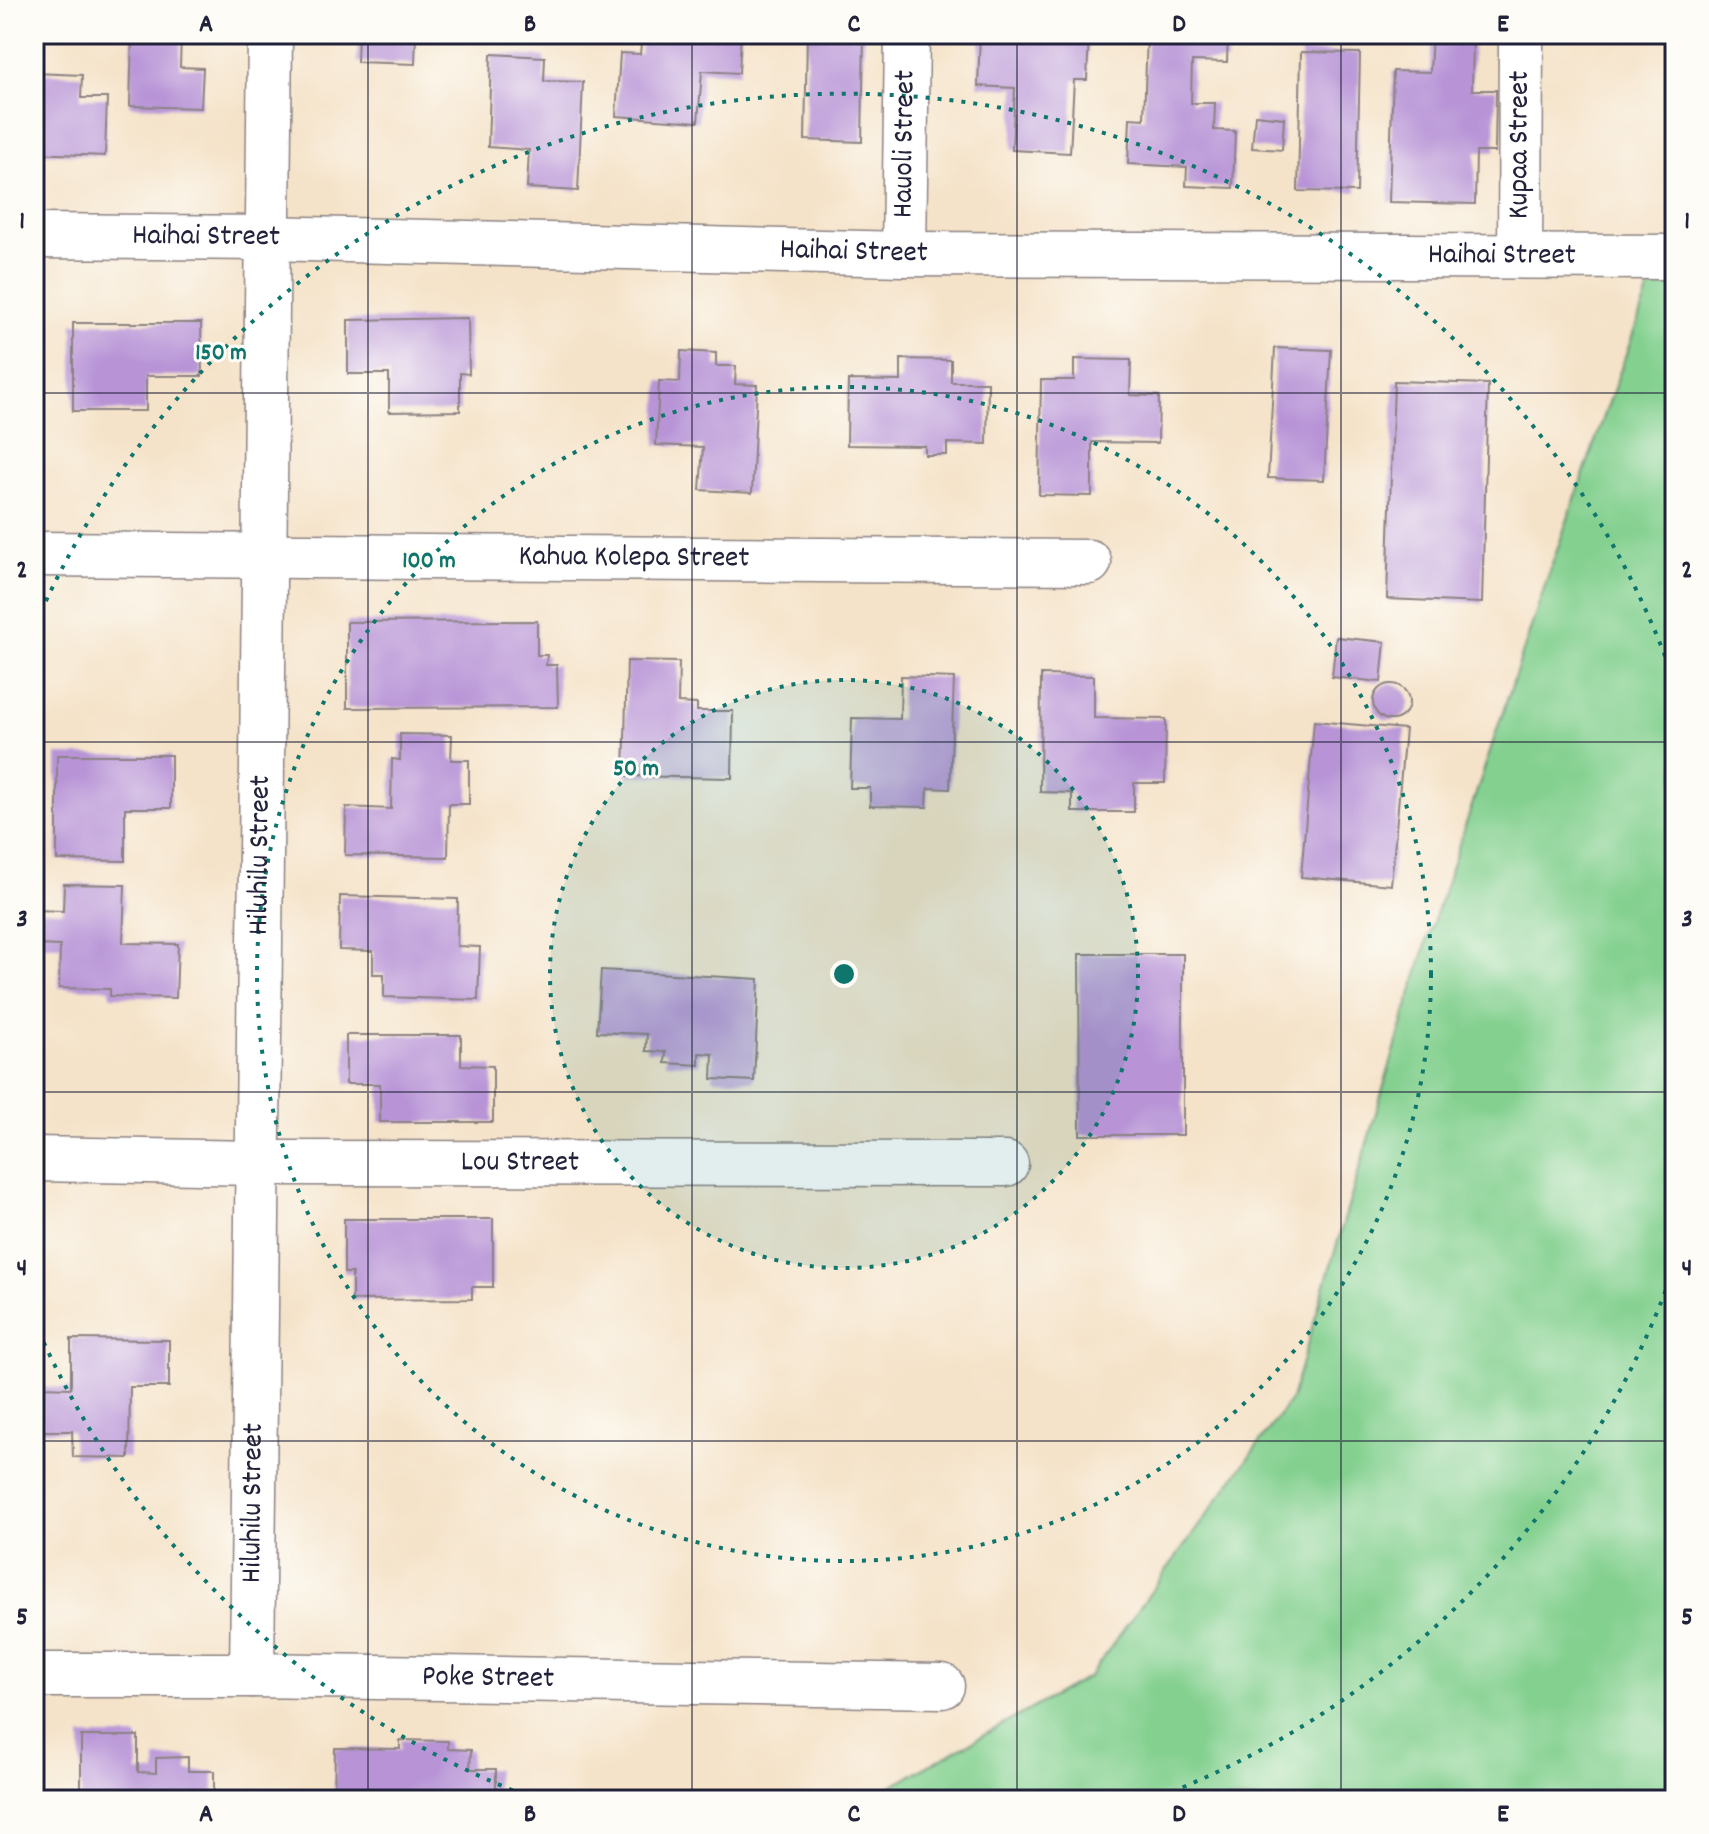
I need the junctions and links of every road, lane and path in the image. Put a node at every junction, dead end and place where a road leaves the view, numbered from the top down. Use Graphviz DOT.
graph roads {
  1 [pos="270,34"];
  2 [pos="907,34"];
  3 [pos="1521,34"];
  4 [pos="34,236"];
  5 [pos="267,238"];
  6 [pos="904,254"];
  7 [pos="1520,255"];
  8 [pos="1675,257"];
  9 [pos="34,554"];
  10 [pos="264,557"];
  11 [pos="1089,562"];
  12 [pos="34,1159"];
  13 [pos="257,1163"];
  14 [pos="1006,1164"];
  15 [pos="34,1675"];
  16 [pos="252,1675"];
  17 [pos="942,1686"];
  1 -- 5 [label="street, Hiluhilu Street"];
  2 -- 6 [label="street, Hauoli Street"];
  3 -- 7 [label="street, Kupaa Street"];
  4 -- 5 [label="street, Haihai Street"];
  5 -- 6 [label="street, Haihai Street"];
  5 -- 10 [label="street, Hiluhilu Street"];
  6 -- 7 [label="street, Haihai Street"];
  7 -- 8 [label="street, Haihai Street"];
  9 -- 10 [label="street, Kahua Kolepa Street"];
  10 -- 11 [label="street, Kahua Kolepa Street"];
  10 -- 13 [label="street, Hiluhilu Street"];
  12 -- 13 [label="street, Lou Street"];
  13 -- 14 [label="street, Lou Street"];
  13 -- 16 [label="street, Hiluhilu Street"];
  15 -- 16 [label="street, Poke Street"];
  16 -- 17 [label="street, Poke Street"];
}
